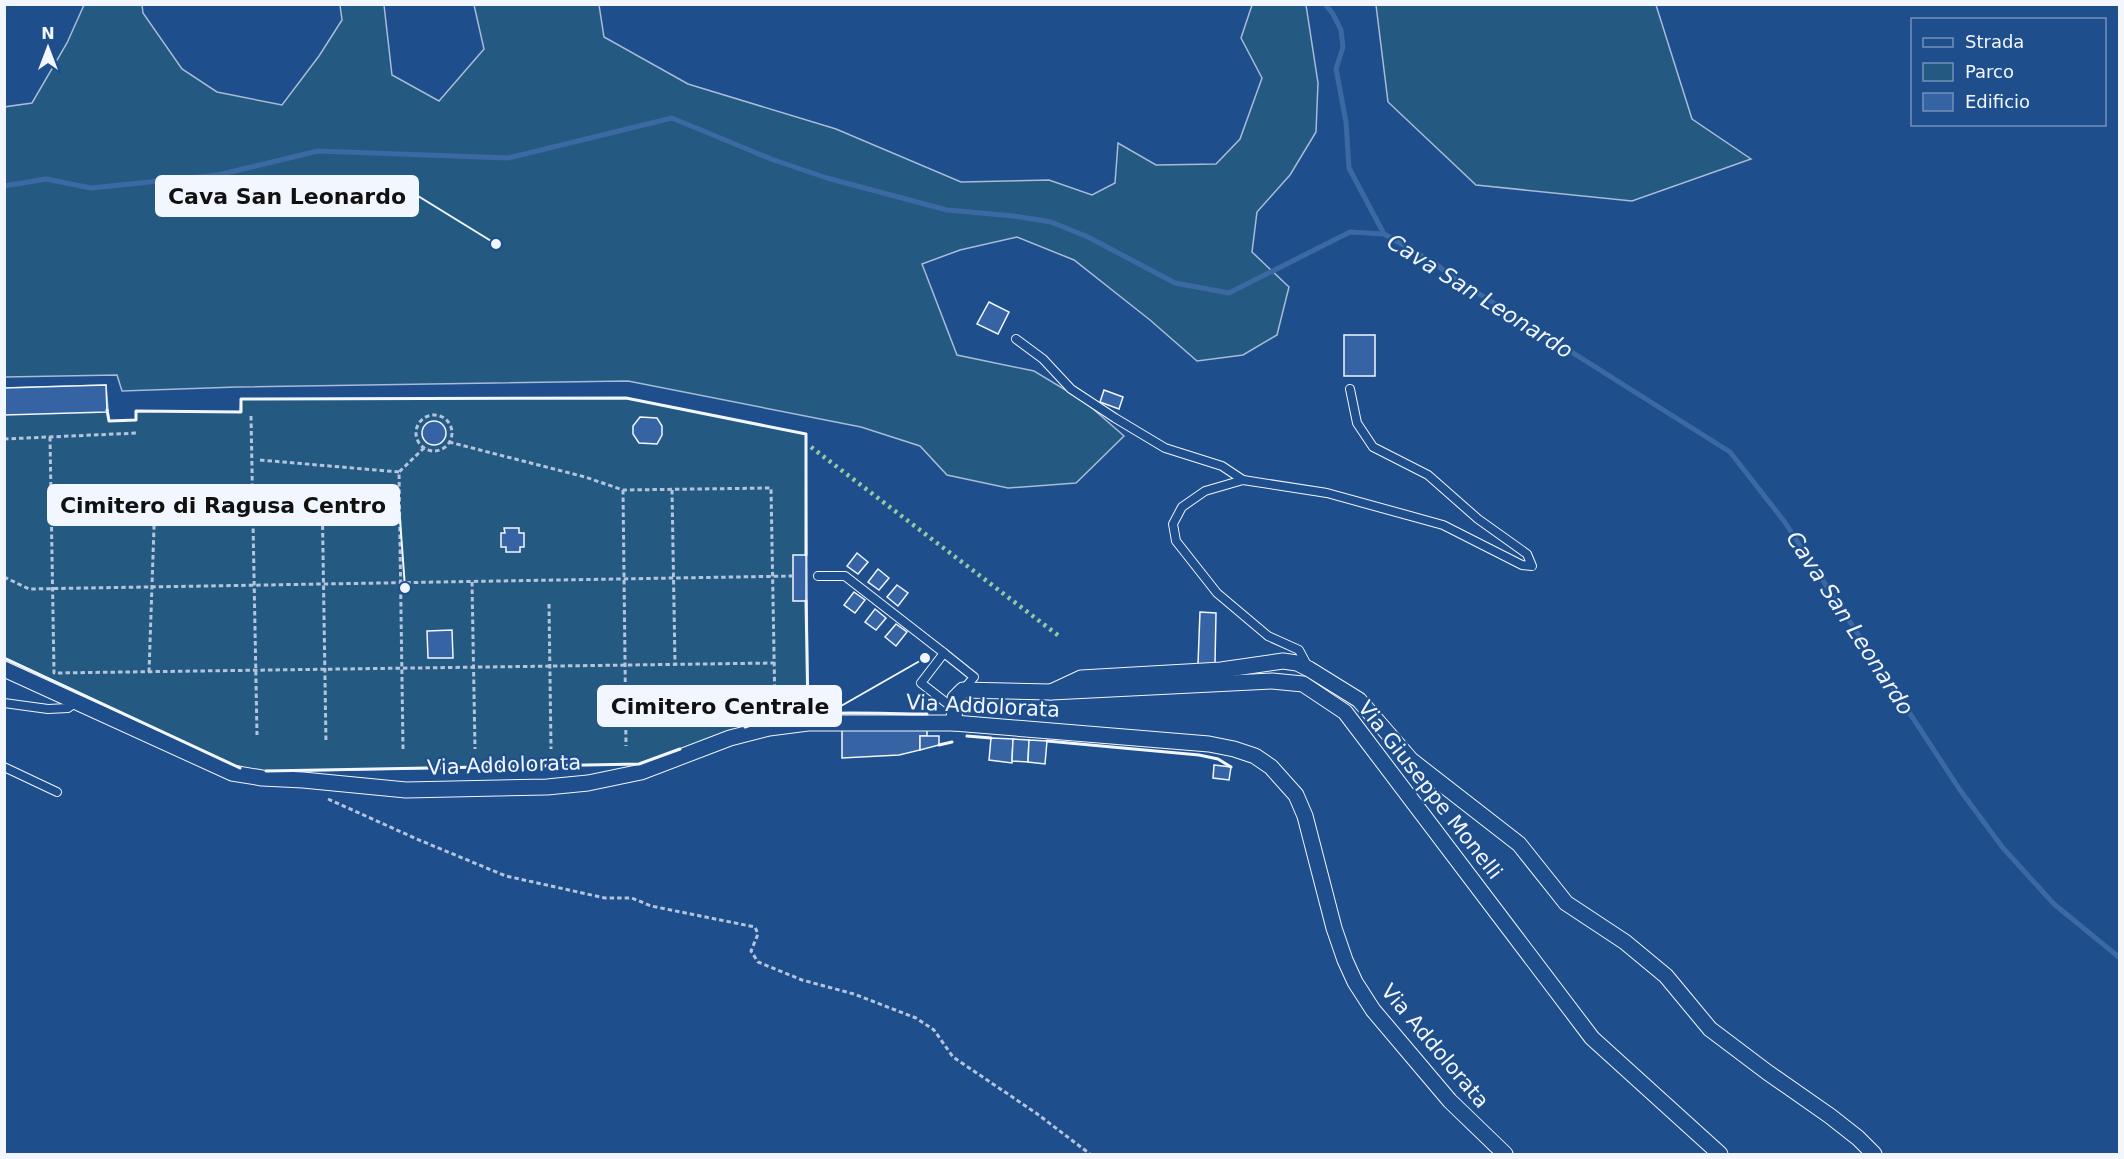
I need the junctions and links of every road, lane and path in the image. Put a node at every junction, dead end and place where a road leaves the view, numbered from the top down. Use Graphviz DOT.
graph roads {
  1 [pos="1016,339"];
  2 [pos="1350,389"];
  3 [pos="251,416"];
  4 [pos="138,434"];
  5 [pos="50,437"];
  6 [pos="4,439"];
  7 [pos="449,442"];
  8 [pos="423,448"];
  9 [pos="260,460"];
  10 [pos="399,472"];
  11 [pos="1243,480"];
  12 [pos="322,488"];
  13 [pos="622,490"];
  14 [pos="672,490"];
  15 [pos="253,496"];
  16 [pos="155,498"];
  17 [pos="51,500"];
  18 [pos="793,576"];
  19 [pos="818,576"];
  20 [pos="4,577"];
  21 [pos="773,577"];
  22 [pos="673,578"];
  23 [pos="624,579"];
  24 [pos="472,582"];
  25 [pos="401,583"];
  26 [pos="324,584"];
  27 [pos="255,585"];
  28 [pos="153,587"];
  29 [pos="52,588"];
  30 [pos="549,604"];
  31 [pos="944,653"];
  32 [pos="774,663"];
  33 [pos="675,664"];
  34 [pos="625,665"];
  35 [pos="550,666"];
  36 [pos="473,667"];
  37 [pos="402,668"];
  38 [pos="4,669"];
  39 [pos="325,669"];
  40 [pos="1309,669"];
  41 [pos="256,670"];
  42 [pos="149,672"];
  43 [pos="963,690"];
  44 [pos="1051,692"];
  45 [pos="78,701"];
  46 [pos="4,703"];
  47 [pos="775,709"];
  48 [pos="954,716"];
  49 [pos="257,735"];
  50 [pos="326,743"];
  51 [pos="626,746"];
  52 [pos="403,749"];
  53 [pos="475,749"];
  54 [pos="551,749"];
  55 [pos="4,767"];
  56 [pos="57,792"];
  57 [pos="324,797"];
  58 [pos="1090,1155"];
  59 [pos="1504,1155"];
  60 [pos="1720,1155"];
  61 [pos="1874,1155"];
  1 -- 11 [label="lane"];
  2 -- 11 [label="lane"];
  3 -- 15 [label="path"];
  4 -- 5 [label="path"];
  5 -- 6 [label="path"];
  5 -- 17 [label="path"];
  7 -- 8 [label="path"];
  7 -- 8 [label="path"];
  7 -- 13 [label="path"];
  8 -- 10 [label="path"];
  9 -- 10 [label="path"];
  10 -- 25 [label="path"];
  11 -- 40 [label="lane"];
  12 -- 26 [label="path"];
  13 -- 14 [label="path"];
  13 -- 23 [label="path"];
  14 -- 21 [label="path"];
  14 -- 22 [label="path"];
  15 -- 16 [label="path"];
  15 -- 27 [label="path"];
  16 -- 17 [label="path"];
  16 -- 28 [label="path"];
  17 -- 29 [label="path"];
  18 -- 21 [label="path"];
  19 -- 31 [label="lane"];
  20 -- 29 [label="path"];
  21 -- 22 [label="path"];
  21 -- 32 [label="path"];
  22 -- 23 [label="path"];
  22 -- 33 [label="path"];
  23 -- 24 [label="path"];
  23 -- 34 [label="path"];
  24 -- 25 [label="path"];
  24 -- 36 [label="path"];
  25 -- 26 [label="path"];
  25 -- 37 [label="path"];
  26 -- 27 [label="path"];
  26 -- 39 [label="path"];
  27 -- 28 [label="path"];
  27 -- 41 [label="path"];
  28 -- 29 [label="path"];
  28 -- 42 [label="path"];
  29 -- 42 [label="path"];
  30 -- 35 [label="path"];
  31 -- 43 [label="lane"];
  31 -- 48 [label="lane"];
  32 -- 33 [label="path"];
  32 -- 47 [label="path"];
  33 -- 34 [label="path"];
  34 -- 35 [label="path"];
  34 -- 51 [label="path"];
  35 -- 36 [label="path"];
  35 -- 54 [label="path"];
  36 -- 37 [label="path"];
  36 -- 53 [label="path"];
  37 -- 39 [label="path"];
  37 -- 52 [label="path"];
  38 -- 45 [label="street, Via Addolorata"];
  39 -- 41 [label="path"];
  39 -- 50 [label="path"];
  40 -- 44 [label="street"];
  40 -- 61 [label="street"];
  41 -- 42 [label="path"];
  41 -- 49 [label="path"];
  43 -- 44 [label="street, Via Giuseppe Monelli"];
  43 -- 48 [label="street"];
  44 -- 60 [label="street, Via Giuseppe Monelli"];
  45 -- 46 [label="lane"];
  45 -- 48 [label="street, Via Addolorata"];
  48 -- 59 [label="street, Via Addolorata"];
  55 -- 56 [label="lane"];
  57 -- 58 [label="path"];
}
